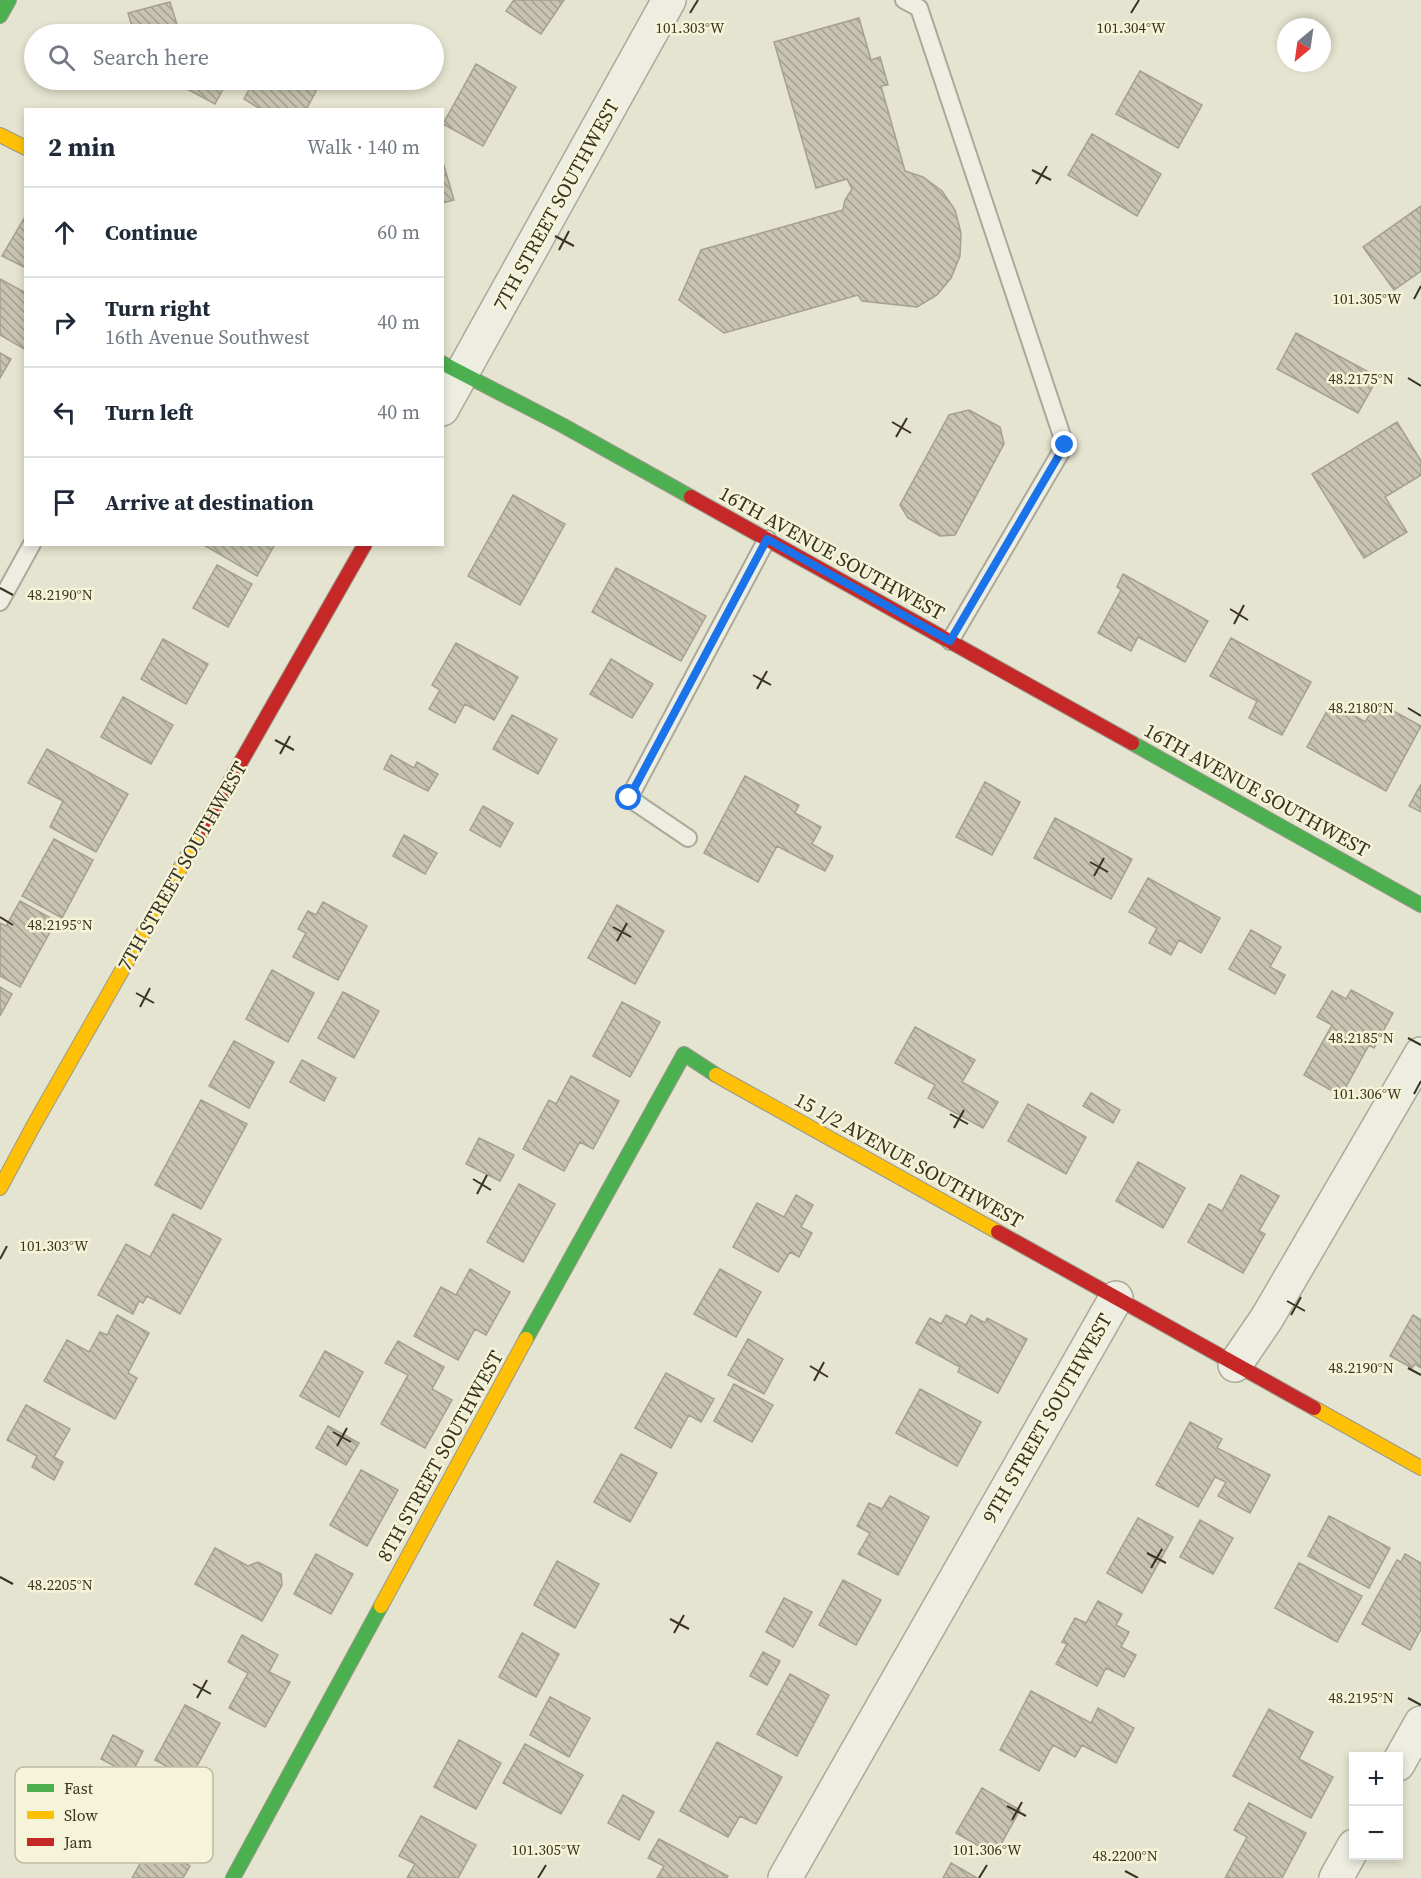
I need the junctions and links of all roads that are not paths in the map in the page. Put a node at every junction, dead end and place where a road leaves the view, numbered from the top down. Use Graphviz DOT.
graph roads {
  1 [pos="9,0"];
  2 [pos="669,0"];
  3 [pos="904,0"];
  4 [pos="0,16"];
  5 [pos="0,135"];
  6 [pos="24,147"];
  7 [pos="453,368"];
  8 [pos="444,402"];
  9 [pos="767,539"];
  10 [pos="31,546"];
  11 [pos="364,546"];
  12 [pos="0,602"];
  13 [pos="950,641"];
  14 [pos="688,838"];
  15 [pos="1421,904"];
  16 [pos="684,1054"];
  17 [pos="1421,1054"];
  18 [pos="0,1188"];
  19 [pos="1116,1298"];
  20 [pos="1235,1365"];
  21 [pos="1421,1468"];
  22 [pos="1421,1724"];
  23 [pos="1403,1755"];
  24 [pos="1349,1854"];
  25 [pos="233,1878"];
  26 [pos="785,1878"];
  27 [pos="1336,1878"];
  1 -- 4 [label="street"];
  2 -- 7 [label="street, 7TH STREET SOUTHWEST"];
  3 -- 13 [label="lane"];
  5 -- 6 [label="street"];
  7 -- 8 [label="street, 7TH STREET SOUTHWEST"];
  7 -- 9 [label="street, 16TH AVENUE SOUTHWEST"];
  9 -- 13 [label="street, 16TH AVENUE SOUTHWEST"];
  9 -- 14 [label="lane"];
  10 -- 12 [label="lane"];
  11 -- 18 [label="street, 7TH STREET SOUTHWEST"];
  13 -- 15 [label="street, 16TH AVENUE SOUTHWEST"];
  16 -- 19 [label="street, 15 1/2 AVENUE SOUTHWEST"];
  16 -- 25 [label="street, 8TH STREET SOUTHWEST"];
  17 -- 20 [label="street"];
  19 -- 20 [label="street, 9TH STREET SOUTHWEST"];
  19 -- 26 [label="street, 9TH STREET SOUTHWEST"];
  20 -- 21 [label="street"];
  22 -- 23 [label="street"];
  24 -- 27 [label="street"];
}
